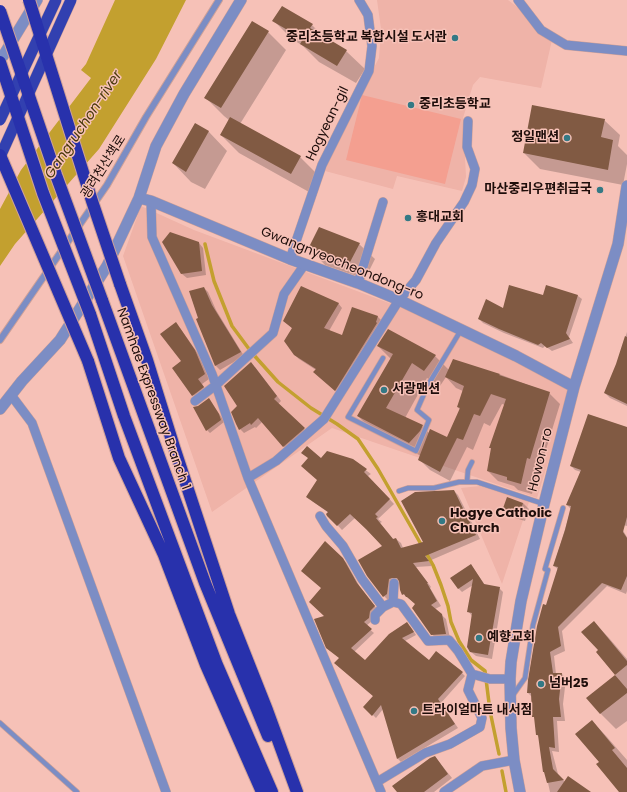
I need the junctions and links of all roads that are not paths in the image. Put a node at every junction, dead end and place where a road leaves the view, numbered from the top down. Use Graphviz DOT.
graph roads {
  1 [pos="29,0"];
  2 [pos="37,0"];
  3 [pos="56,0"];
  4 [pos="71,0"];
  5 [pos="219,0"];
  6 [pos="241,0"];
  7 [pos="359,0"];
  8 [pos="518,0"];
  9 [pos="0,11"];
  10 [pos="627,51"];
  11 [pos="0,61"];
  12 [pos="0,120"];
  13 [pos="468,121"];
  14 [pos="0,156"];
  15 [pos="627,186"];
  16 [pos="139,198"];
  17 [pos="151,201"];
  18 [pos="383,202"];
  19 [pos="290,259"];
  20 [pos="305,264"];
  21 [pos="358,283"];
  22 [pos="399,300"];
  23 [pos="461,330"];
  24 [pos="0,340"];
  25 [pos="383,358"];
  26 [pos="216,385"];
  27 [pos="574,387"];
  28 [pos="11,395"];
  29 [pos="195,401"];
  30 [pos="0,409"];
  31 [pos="472,462"];
  32 [pos="248,478"];
  33 [pos="467,482"];
  34 [pos="399,491"];
  35 [pos="544,504"];
  36 [pos="563,508"];
  37 [pos="320,516"];
  38 [pos="394,583"];
  39 [pos="393,602"];
  40 [pos="383,607"];
  41 [pos="375,620"];
  42 [pos="472,674"];
  43 [pos="510,679"];
  44 [pos="511,698"];
  45 [pos="0,724"];
  46 [pos="514,760"];
  47 [pos="377,782"];
  48 [pos="77,792"];
  49 [pos="166,792"];
  50 [pos="262,792"];
  51 [pos="272,792"];
  52 [pos="294,792"];
  53 [pos="297,792"];
  54 [pos="381,792"];
  55 [pos="444,792"];
  56 [pos="520,792"];
  1 -- 53 [label="highway, bridge"];
  2 -- 11 [label="street"];
  3 -- 12 [label="highway, bridge"];
  4 -- 14 [label="highway, bridge"];
  5 -- 24 [label="street, 광려천산책로"];
  6 -- 16 [label="street"];
  7 -- 19 [label="street, Hogyean-gil"];
  8 -- 10 [label="street"];
  9 -- 52 [label="highway, Namhae Expressway Branch 1, bridge"];
  11 -- 51 [label="highway, bridge"];
  13 -- 22 [label="street"];
  14 -- 50 [label="highway, bridge"];
  15 -- 27 [label="street, Howon-ro"];
  16 -- 17 [label="street, Gwangnyeocheondong-ro"];
  16 -- 28 [label="street"];
  17 -- 19 [label="street, Gwangnyeocheondong-ro"];
  17 -- 26 [label="street"];
  18 -- 21 [label="street"];
  19 -- 20 [label="street, Gwangnyeocheondong-ro"];
  20 -- 21 [label="street, Gwangnyeocheondong-ro"];
  20 -- 26 [label="street"];
  21 -- 22 [label="street, Gwangnyeocheondong-ro"];
  22 -- 23 [label="street, Gwangnyeocheondong-ro"];
  22 -- 32 [label="street"];
  23 -- 25 [label="lane"];
  23 -- 27 [label="street, Gwangnyeocheondong-ro"];
  26 -- 29 [label="street"];
  26 -- 32 [label="street"];
  27 -- 35 [label="street, Howon-ro"];
  28 -- 30 [label="street"];
  28 -- 49 [label="street"];
  31 -- 33 [label="lane"];
  32 -- 47 [label="street"];
  33 -- 34 [label="lane"];
  33 -- 35 [label="lane"];
  35 -- 43 [label="street, Howon-ro"];
  36 -- 44 [label="lane"];
  37 -- 40 [label="street"];
  38 -- 39 [label="street"];
  39 -- 40 [label="street"];
  39 -- 42 [label="street"];
  40 -- 41 [label="street"];
  42 -- 43 [label="street"];
  42 -- 47 [label="street"];
  43 -- 44 [label="street, Howon-ro"];
  44 -- 46 [label="street, Howon-ro"];
  45 -- 48 [label="lane"];
  46 -- 55 [label="street"];
  46 -- 56 [label="street, Howon-ro"];
  47 -- 54 [label="street"];
}
